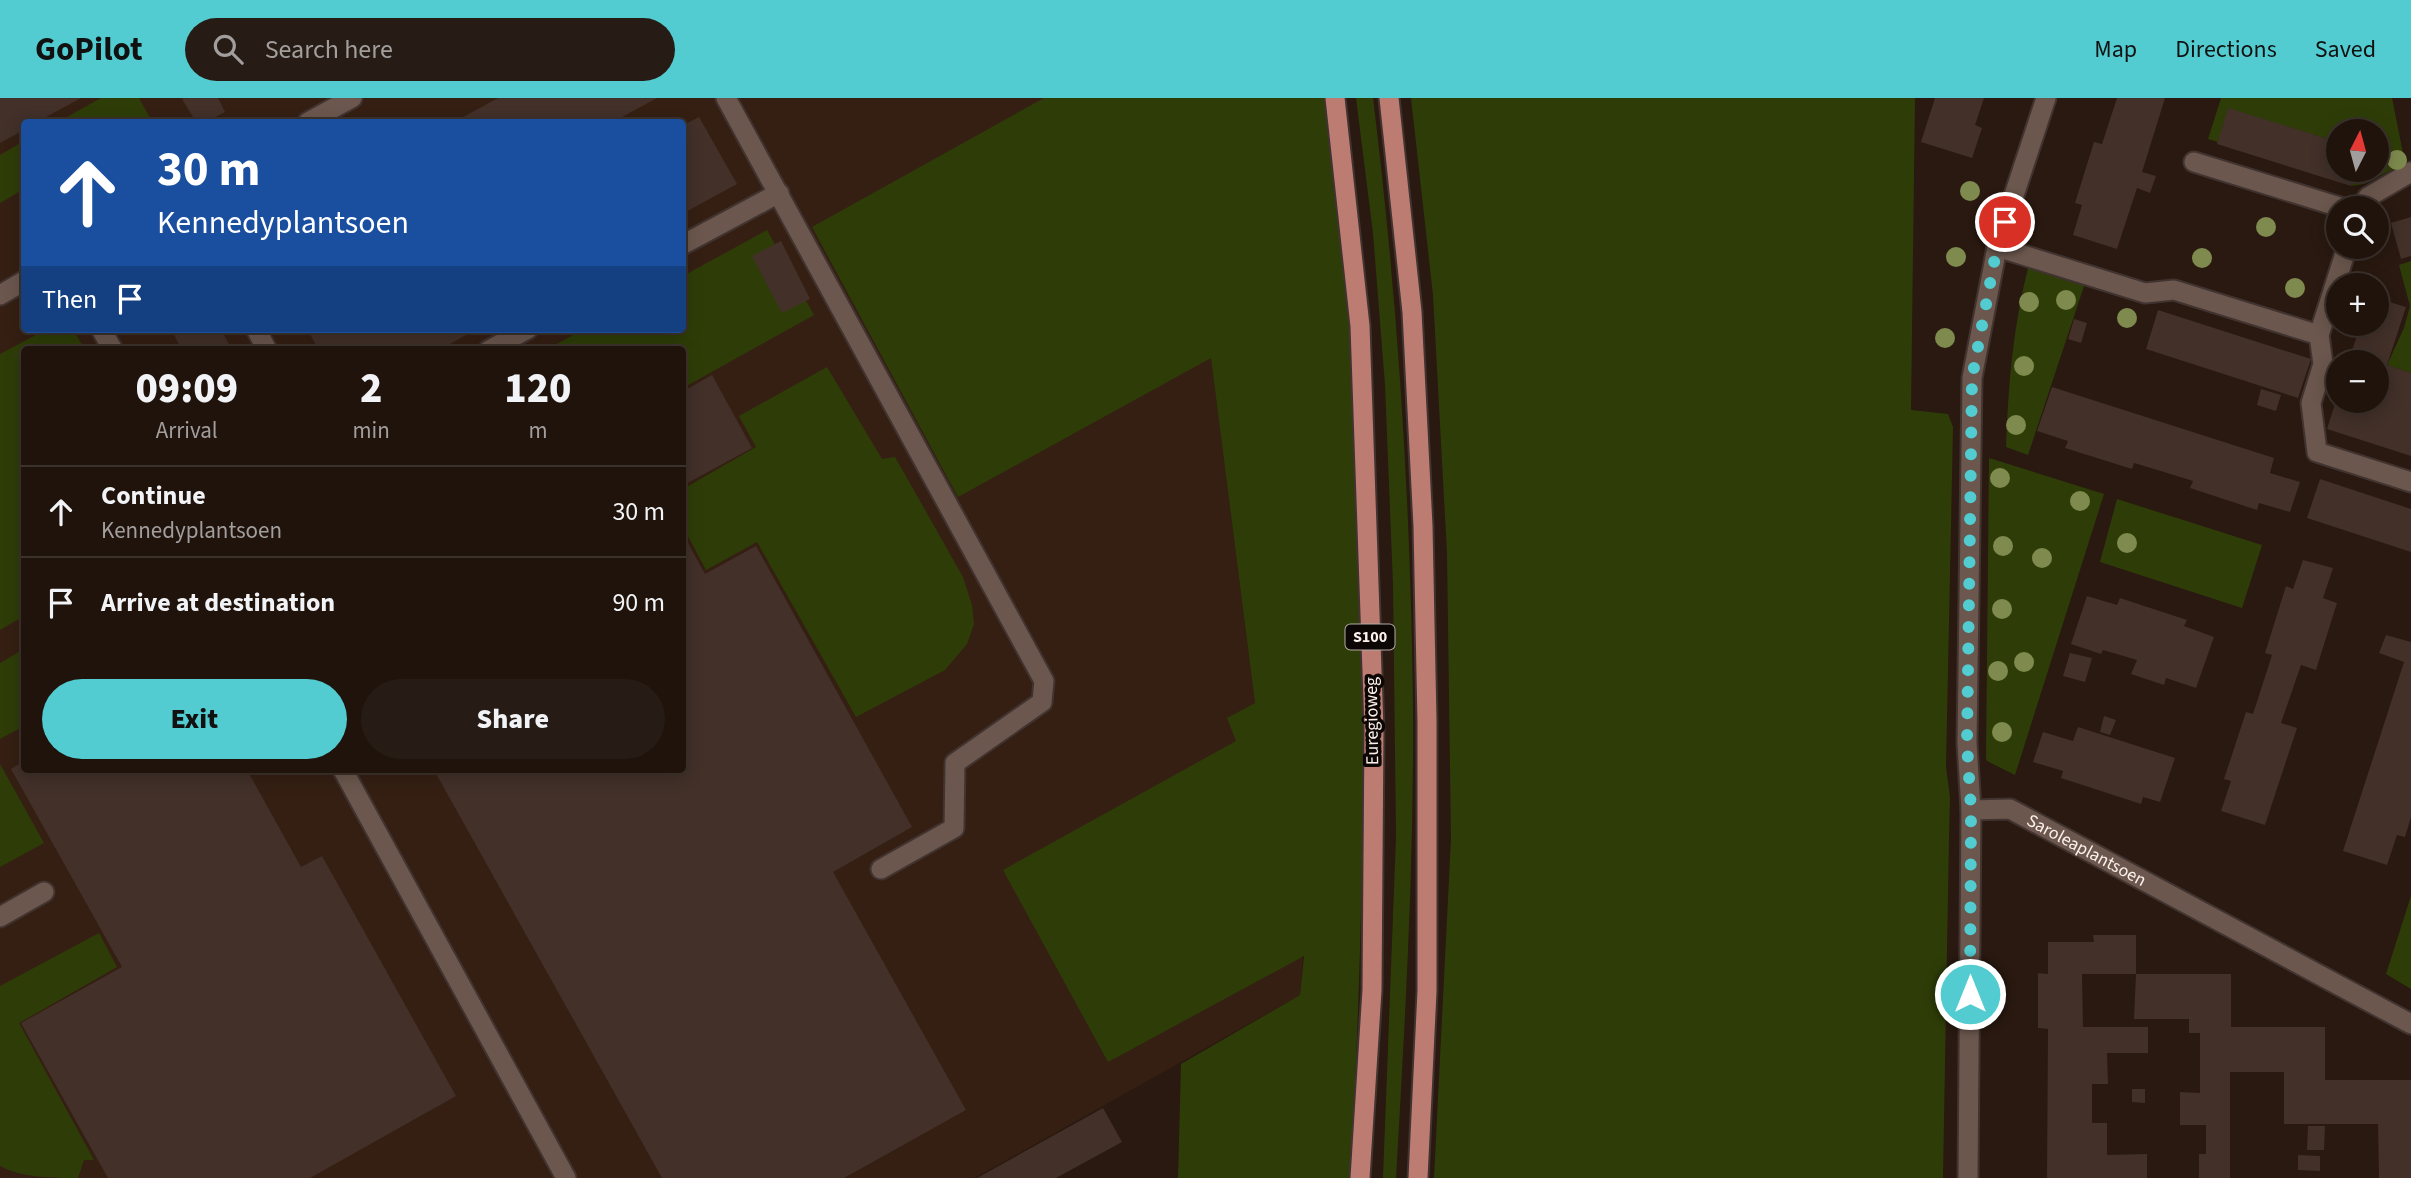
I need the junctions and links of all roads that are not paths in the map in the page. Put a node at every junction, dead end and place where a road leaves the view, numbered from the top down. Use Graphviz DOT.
graph roads {
  1 [pos="352,98"];
  2 [pos="726,98"];
  3 [pos="1335,98"];
  4 [pos="1389,98"];
  5 [pos="2046,98"];
  6 [pos="314,119"];
  7 [pos="2194,162"];
  8 [pos="2411,172"];
  9 [pos="779,194"];
  10 [pos="2370,196"];
  11 [pos="2326,203"];
  12 [pos="686,244"];
  13 [pos="1997,247"];
  14 [pos="2343,259"];
  15 [pos="21,283"];
  16 [pos="0,295"];
  17 [pos="521,333"];
  18 [pos="2319,335"];
  19 [pos="496,346"];
  20 [pos="2411,482"];
  21 [pos="345,773"];
  22 [pos="1971,810"];
  23 [pos="881,869"];
  24 [pos="44,892"];
  25 [pos="0,917"];
  26 [pos="2411,1024"];
  27 [pos="566,1178"];
  28 [pos="1360,1178"];
  29 [pos="1418,1178"];
  30 [pos="1968,1178"];
  1 -- 6 [label="street"];
  2 -- 9 [label="street"];
  3 -- 28 [label="main road, Euregioweg / S100"];
  4 -- 29 [label="main road"];
  5 -- 13 [label="street"];
  7 -- 11 [label="street"];
  8 -- 10 [label="street"];
  9 -- 12 [label="street"];
  9 -- 23 [label="street"];
  13 -- 18 [label="street"];
  13 -- 22 [label="street"];
  14 -- 18 [label="street"];
  15 -- 16 [label="street"];
  17 -- 19 [label="street"];
  18 -- 20 [label="street"];
  21 -- 27 [label="street"];
  22 -- 26 [label="street, Saroleaplantsoen"];
  22 -- 30 [label="street"];
  24 -- 25 [label="street"];
}
